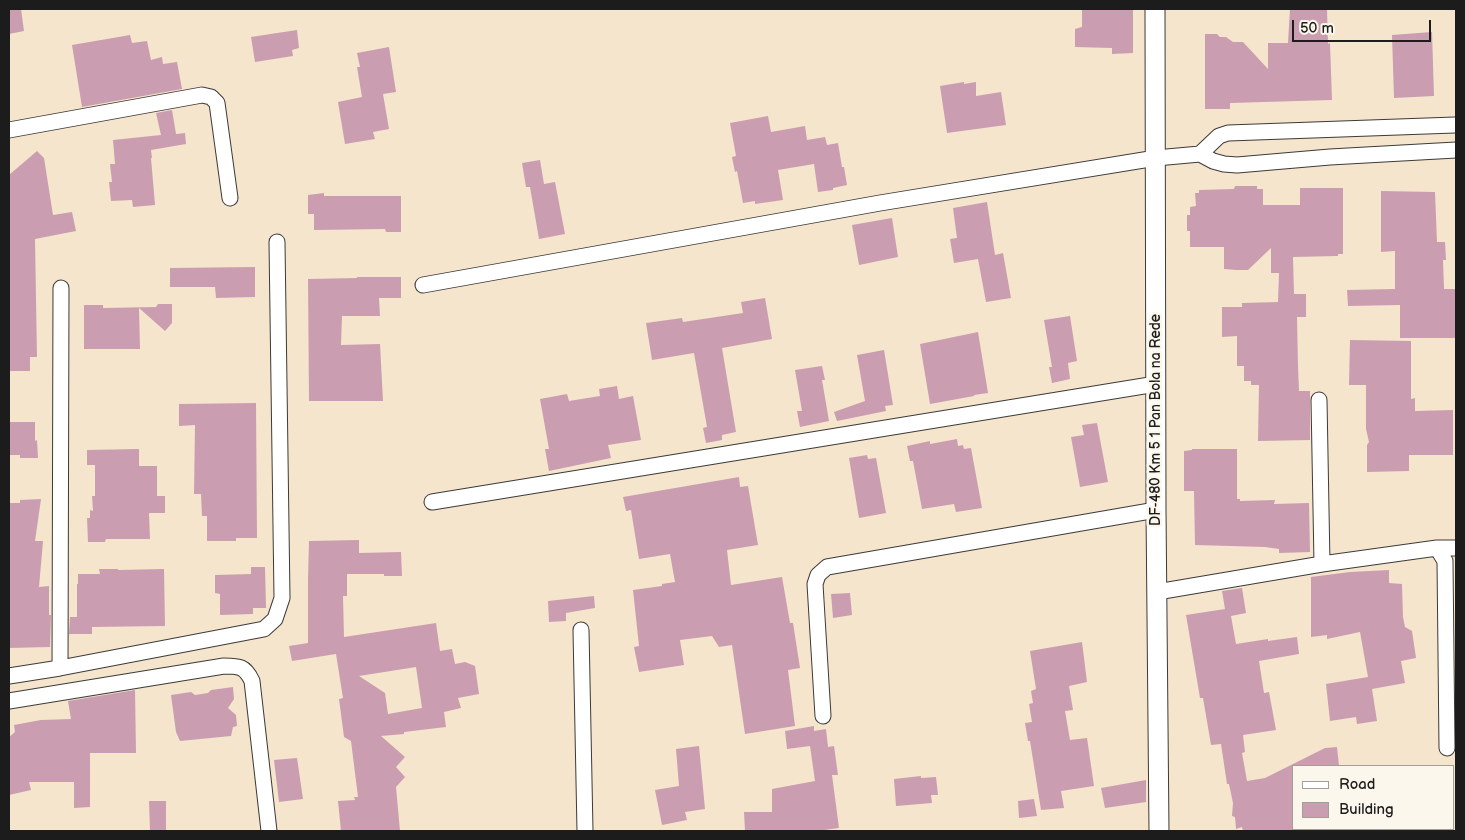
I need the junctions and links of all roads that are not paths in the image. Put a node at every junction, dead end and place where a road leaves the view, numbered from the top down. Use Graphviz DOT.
graph roads {
  1 [pos="1156,9"];
  2 [pos="1456,125"];
  3 [pos="9,130"];
  4 [pos="1327,131"];
  5 [pos="1456,149"];
  6 [pos="1200,154"];
  7 [pos="1330,157"];
  8 [pos="1156,158"];
  9 [pos="230,198"];
  10 [pos="277,242"];
  11 [pos="423,285"];
  12 [pos="62,288"];
  13 [pos="1156,384"];
  14 [pos="1319,400"];
  15 [pos="432,502"];
  16 [pos="1156,510"];
  17 [pos="1436,548"];
  18 [pos="1456,548"];
  19 [pos="1322,564"];
  20 [pos="1158,592"];
  21 [pos="581,630"];
  22 [pos="60,668"];
  23 [pos="9,676"];
  24 [pos="9,701"];
  25 [pos="823,716"];
  26 [pos="1447,748"];
  27 [pos="269,831"];
  28 [pos="585,831"];
  29 [pos="1160,831"];
  1 -- 8 [label="street, DF-480 Km 5 1 Pan Bola na Rede"];
  2 -- 4 [label="street"];
  2 -- 5 [label="street"];
  3 -- 9 [label="street"];
  4 -- 6 [label="street"];
  4 -- 7 [label="street"];
  5 -- 7 [label="street"];
  6 -- 7 [label="street"];
  6 -- 8 [label="street"];
  8 -- 11 [label="street"];
  8 -- 13 [label="street, DF-480 Km 5 1 Pan Bola na Rede"];
  10 -- 22 [label="street"];
  12 -- 22 [label="street"];
  13 -- 15 [label="street"];
  13 -- 16 [label="street, DF-480 Km 5 1 Pan Bola na Rede"];
  14 -- 19 [label="street"];
  16 -- 20 [label="street, DF-480 Km 5 1 Pan Bola na Rede"];
  16 -- 25 [label="street"];
  17 -- 18 [label="street"];
  17 -- 19 [label="street"];
  17 -- 26 [label="street"];
  19 -- 20 [label="street"];
  20 -- 29 [label="street, DF-480 Km 5 1 Pan Bola na Rede"];
  21 -- 28 [label="street"];
  22 -- 23 [label="street"];
  24 -- 27 [label="street"];
}
